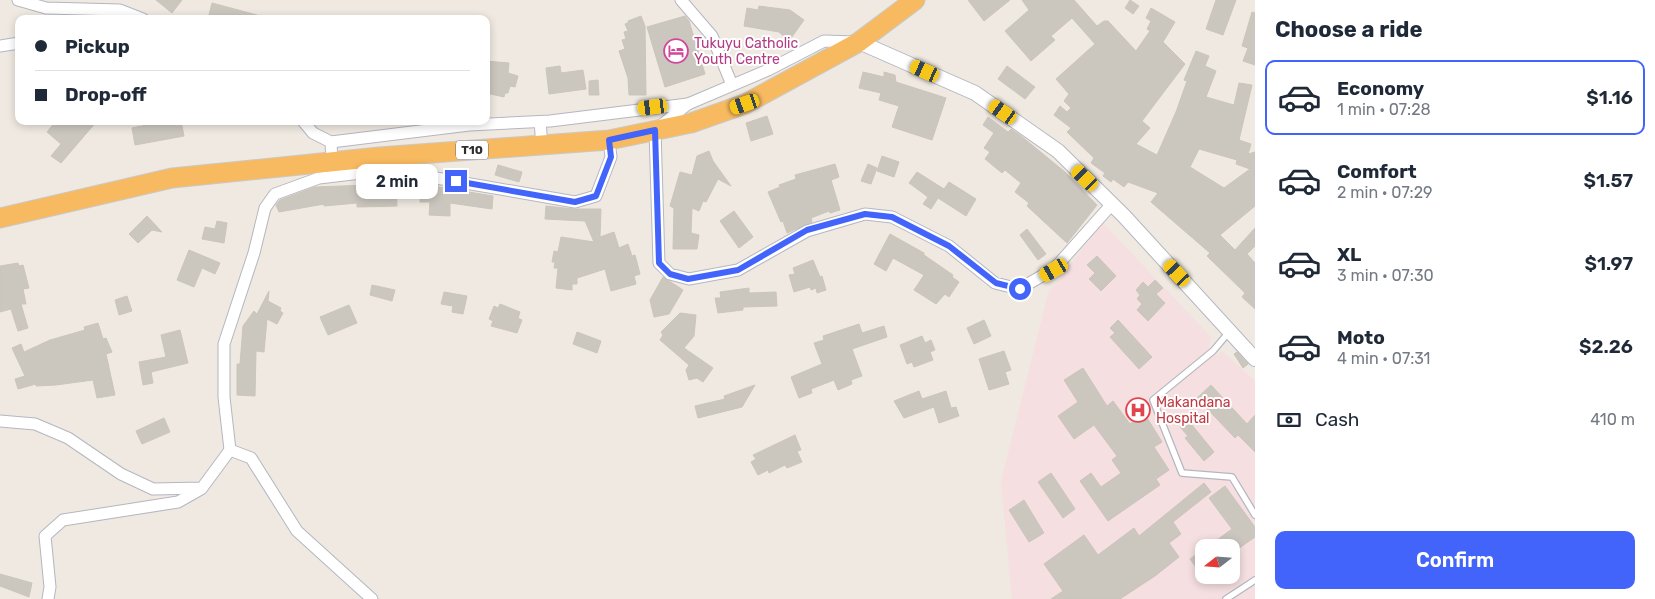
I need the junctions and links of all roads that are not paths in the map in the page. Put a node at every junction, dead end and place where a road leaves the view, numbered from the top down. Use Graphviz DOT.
graph roads {
  1 [pos="18,0"];
  2 [pos="680,0"];
  3 [pos="915,0"];
  4 [pos="46,8"];
  5 [pos="42,15"];
  6 [pos="133,15"];
  7 [pos="859,42"];
  8 [pos="15,44"];
  9 [pos="0,46"];
  10 [pos="732,85"];
  11 [pos="688,104"];
  12 [pos="540,122"];
  13 [pos="490,124"];
  14 [pos="306,125"];
  15 [pos="469,125"];
  16 [pos="655,130"];
  17 [pos="609,140"];
  18 [pos="331,142"];
  19 [pos="542,145"];
  20 [pos="332,162"];
  21 [pos="378,164"];
  22 [pos="1112,204"];
  23 [pos="0,218"];
  24 [pos="1230,331"];
  25 [pos="1255,359"];
  26 [pos="0,421"];
  27 [pos="230,450"];
  28 [pos="202,488"];
  29 [pos="1255,515"];
  30 [pos="1255,580"];
  31 [pos="48,599"];
  32 [pos="372,599"];
  33 [pos="1226,599"];
  1 -- 4 [label="street"];
  2 -- 10 [label="street"];
  3 -- 7 [label="highway, T10"];
  4 -- 5 [label="street"];
  4 -- 6 [label="street"];
  7 -- 10 [label="street"];
  7 -- 16 [label="highway, T10"];
  7 -- 22 [label="street"];
  8 -- 9 [label="street"];
  10 -- 11 [label="street"];
  11 -- 12 [label="street"];
  11 -- 16 [label="street"];
  12 -- 13 [label="street"];
  12 -- 19 [label="street"];
  14 -- 18 [label="street"];
  15 -- 18 [label="street"];
  16 -- 17 [label="highway, T10"];
  16 -- 22 [label="street"];
  17 -- 19 [label="highway, T10"];
  17 -- 21 [label="street"];
  18 -- 20 [label="street"];
  19 -- 21 [label="highway, T10"];
  20 -- 21 [label="highway, T10"];
  20 -- 23 [label="highway, T10"];
  21 -- 27 [label="street"];
  22 -- 24 [label="street"];
  24 -- 25 [label="street"];
  24 -- 29 [label="lane"];
  26 -- 28 [label="street"];
  27 -- 28 [label="street"];
  27 -- 32 [label="street"];
  28 -- 31 [label="street"];
  30 -- 33 [label="lane"];
}
